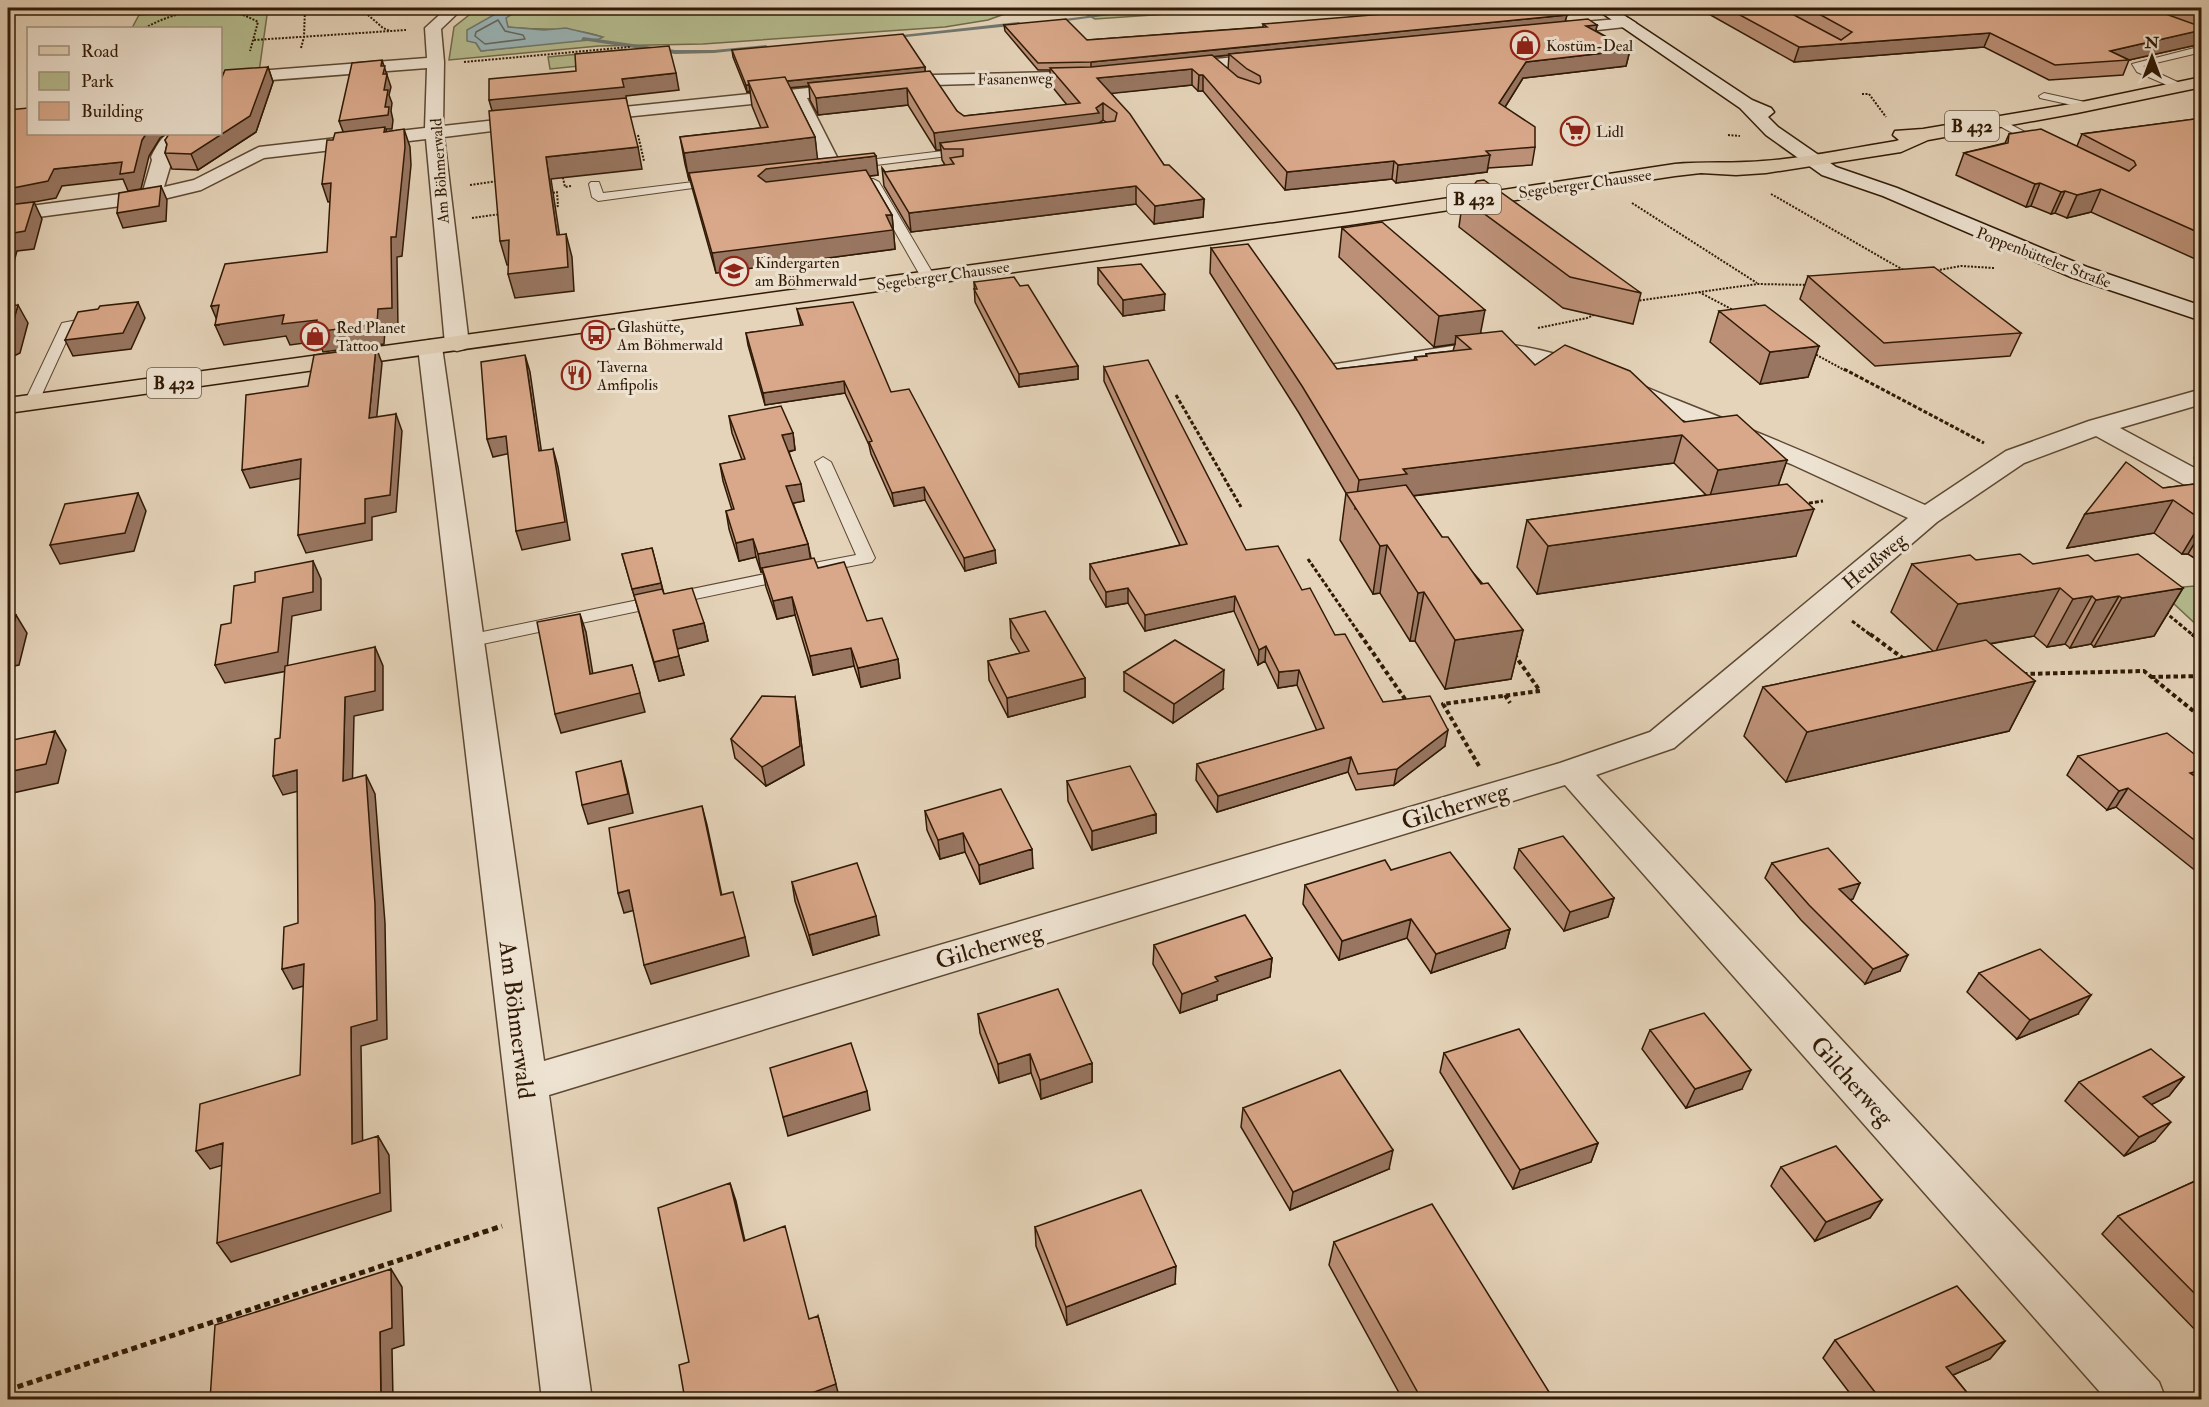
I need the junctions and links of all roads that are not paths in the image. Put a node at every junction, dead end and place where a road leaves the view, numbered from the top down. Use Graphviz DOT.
graph roads {
  1 [pos="455,8"];
  2 [pos="1604,8"];
  3 [pos="1628,23"];
  4 [pos="1539,31"];
  5 [pos="2202,49"];
  6 [pos="1294,56"];
  7 [pos="436,64"];
  8 [pos="1212,64"];
  9 [pos="1157,69"];
  10 [pos="1113,74"];
  11 [pos="1226,76"];
  12 [pos="222,79"];
  13 [pos="2202,82"];
  14 [pos="2180,87"];
  15 [pos="796,94"];
  16 [pos="2044,96"];
  17 [pos="2090,106"];
  18 [pos="2000,122"];
  19 [pos="434,131"];
  20 [pos="181,135"];
  21 [pos="1923,135"];
  22 [pos="2038,143"];
  23 [pos="1807,146"];
  24 [pos="2016,147"];
  25 [pos="983,149"];
  26 [pos="2058,153"];
  27 [pos="1839,156"];
  28 [pos="1701,167"];
  29 [pos="826,168"];
  30 [pos="727,181"];
  31 [pos="595,184"];
  32 [pos="838,186"];
  33 [pos="1890,192"];
  34 [pos="151,195"];
  35 [pos="8,215"];
  36 [pos="928,277"];
  37 [pos="2202,314"];
  38 [pos="100,320"];
  39 [pos="444,346"];
  40 [pos="1332,370"];
  41 [pos="2202,396"];
  42 [pos="19,405"];
  43 [pos="2098,426"];
  44 [pos="823,462"];
  45 [pos="2202,483"];
  46 [pos="1927,516"];
  47 [pos="468,641"];
  48 [pos="1572,771"];
  49 [pos="525,1084"];
  50 [pos="567,1400"];
  51 [pos="2141,1400"];
  1 -- 7 [label="street, Am Böhmerwald"];
  2 -- 3 [label="street, Poppenbütteler Straße"];
  3 -- 4 [label="street"];
  3 -- 23 [label="street, Poppenbütteler Straße"];
  5 -- 14 [label="lane"];
  6 -- 8 [label="street"];
  7 -- 12 [label="street"];
  7 -- 19 [label="street, Am Böhmerwald"];
  8 -- 9 [label="street"];
  8 -- 11 [label="lane"];
  10 -- 15 [label="street, Fasanenweg"];
  13 -- 14 [label="main road, Segeberger Chaussee / B 432"];
  14 -- 17 [label="main road, Segeberger Chaussee / B 432"];
  15 -- 19 [label="street, Fasanenweg"];
  15 -- 29 [label="street"];
  16 -- 17 [label="lane"];
  17 -- 18 [label="main road, Segeberger Chaussee / B 432"];
  18 -- 21 [label="main road, Segeberger Chaussee / B 432"];
  18 -- 22 [label="lane"];
  19 -- 34 [label="street, Fasanenweg"];
  19 -- 39 [label="street, Am Böhmerwald"];
  20 -- 34 [label="street"];
  21 -- 23 [label="main road, Segeberger Chaussee / B 432"];
  21 -- 27 [label="main road, Segeberger Chaussee / B 432"];
  22 -- 24 [label="lane"];
  22 -- 26 [label="lane"];
  23 -- 27 [label="main road, Segeberger Chaussee / B 432"];
  23 -- 28 [label="main road, Segeberger Chaussee / B 432"];
  23 -- 28 [label="main road, Segeberger Chaussee / B 432"];
  23 -- 33 [label="street, Poppenbütteler Straße"];
  25 -- 29 [label="lane"];
  27 -- 33 [label="street, Poppenbütteler Straße"];
  28 -- 36 [label="main road, Segeberger Chaussee / B 432"];
  30 -- 31 [label="lane"];
  32 -- 36 [label="lane"];
  33 -- 37 [label="street, Poppenbütteler Straße"];
  34 -- 35 [label="street, Fasanenweg"];
  36 -- 39 [label="main road, Segeberger Chaussee / B 432"];
  38 -- 42 [label="lane"];
  39 -- 42 [label="main road, Segeberger Chaussee / B 432"];
  39 -- 47 [label="street, Am Böhmerwald"];
  40 -- 46 [label="street"];
  41 -- 43 [label="street, Heußweg"];
  43 -- 45 [label="street"];
  43 -- 46 [label="street, Heußweg"];
  44 -- 47 [label="lane"];
  46 -- 48 [label="street, Heußweg"];
  47 -- 49 [label="street, Am Böhmerwald"];
  48 -- 49 [label="street, Gilcherweg"];
  48 -- 51 [label="street, Gilcherweg"];
  49 -- 50 [label="street, Am Böhmerwald"];
}
